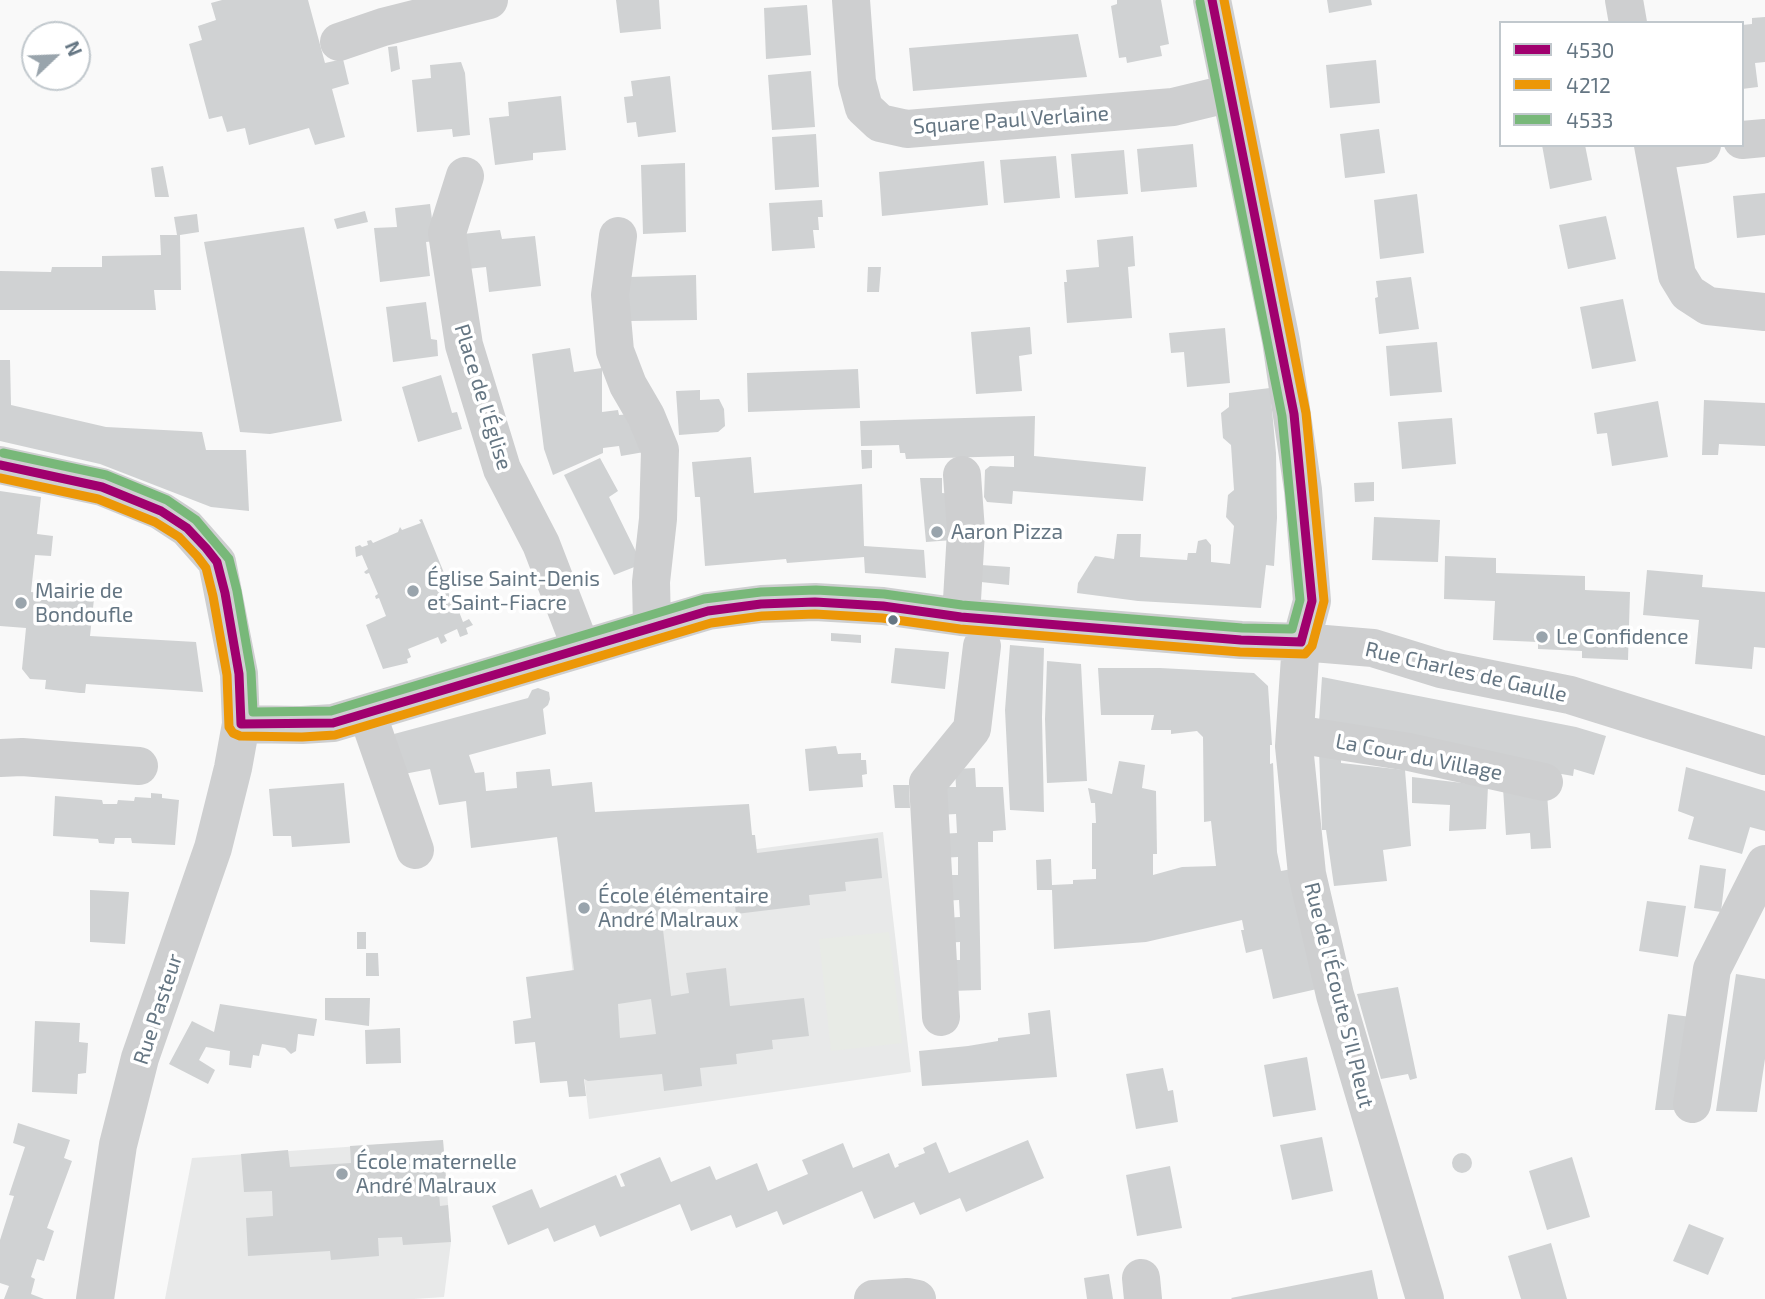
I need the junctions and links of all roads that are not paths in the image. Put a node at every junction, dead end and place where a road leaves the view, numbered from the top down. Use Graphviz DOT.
graph roads {
  1 [pos="489,0"];
  2 [pos="851,0"];
  3 [pos="1212,0"];
  4 [pos="1623,0"];
  5 [pos="1628,21"];
  6 [pos="339,42"];
  7 [pos="1231,93"];
  8 [pos="1765,138"];
  9 [pos="1744,140"];
  10 [pos="1653,148"];
  11 [pos="465,176"];
  12 [pos="618,236"];
  13 [pos="1765,312"];
  14 [pos="0,465"];
  15 [pos="962,475"];
  16 [pos="652,626"];
  17 [pos="971,631"];
  18 [pos="1301,642"];
  19 [pos="581,648"];
  20 [pos="367,713"];
  21 [pos="241,724"];
  22 [pos="1295,734"];
  23 [pos="1765,756"];
  24 [pos="0,758"];
  25 [pos="139,766"];
  26 [pos="1544,782"];
  27 [pos="415,850"];
  28 [pos="1765,864"];
  29 [pos="941,1017"];
  30 [pos="1692,1104"];
  31 [pos="95,1299"];
  32 [pos="873,1299"];
  33 [pos="917,1299"];
  34 [pos="1425,1299"];
  1 -- 6 [label="street"];
  2 -- 7 [label="street, Square Paul Verlaine"];
  3 -- 7 [label="street, Rue de l'Écoute S'Il Pleut"];
  4 -- 5 [label="street"];
  7 -- 18 [label="street, Rue de l'Écoute S'Il Pleut"];
  8 -- 9 [label="street"];
  10 -- 13 [label="street"];
  11 -- 19 [label="street, Place de l'Église"];
  12 -- 16 [label="street"];
  14 -- 21 [label="street"];
  15 -- 17 [label="street"];
  16 -- 17 [label="street, Rue Charles de Gaulle"];
  16 -- 19 [label="street, Rue Charles de Gaulle"];
  17 -- 18 [label="street, Rue Charles de Gaulle"];
  17 -- 29 [label="street"];
  18 -- 22 [label="street, Rue de l'Écoute S'Il Pleut"];
  18 -- 23 [label="street, Rue Charles de Gaulle"];
  19 -- 20 [label="street, Rue Charles de Gaulle"];
  20 -- 21 [label="street, Rue Charles de Gaulle"];
  20 -- 27 [label="street"];
  21 -- 31 [label="street, Rue Pasteur"];
  22 -- 26 [label="street, La Cour du Village"];
  22 -- 34 [label="street, Rue de l'Écoute S'Il Pleut"];
  24 -- 25 [label="street"];
  28 -- 30 [label="street"];
  32 -- 33 [label="street"];
}
